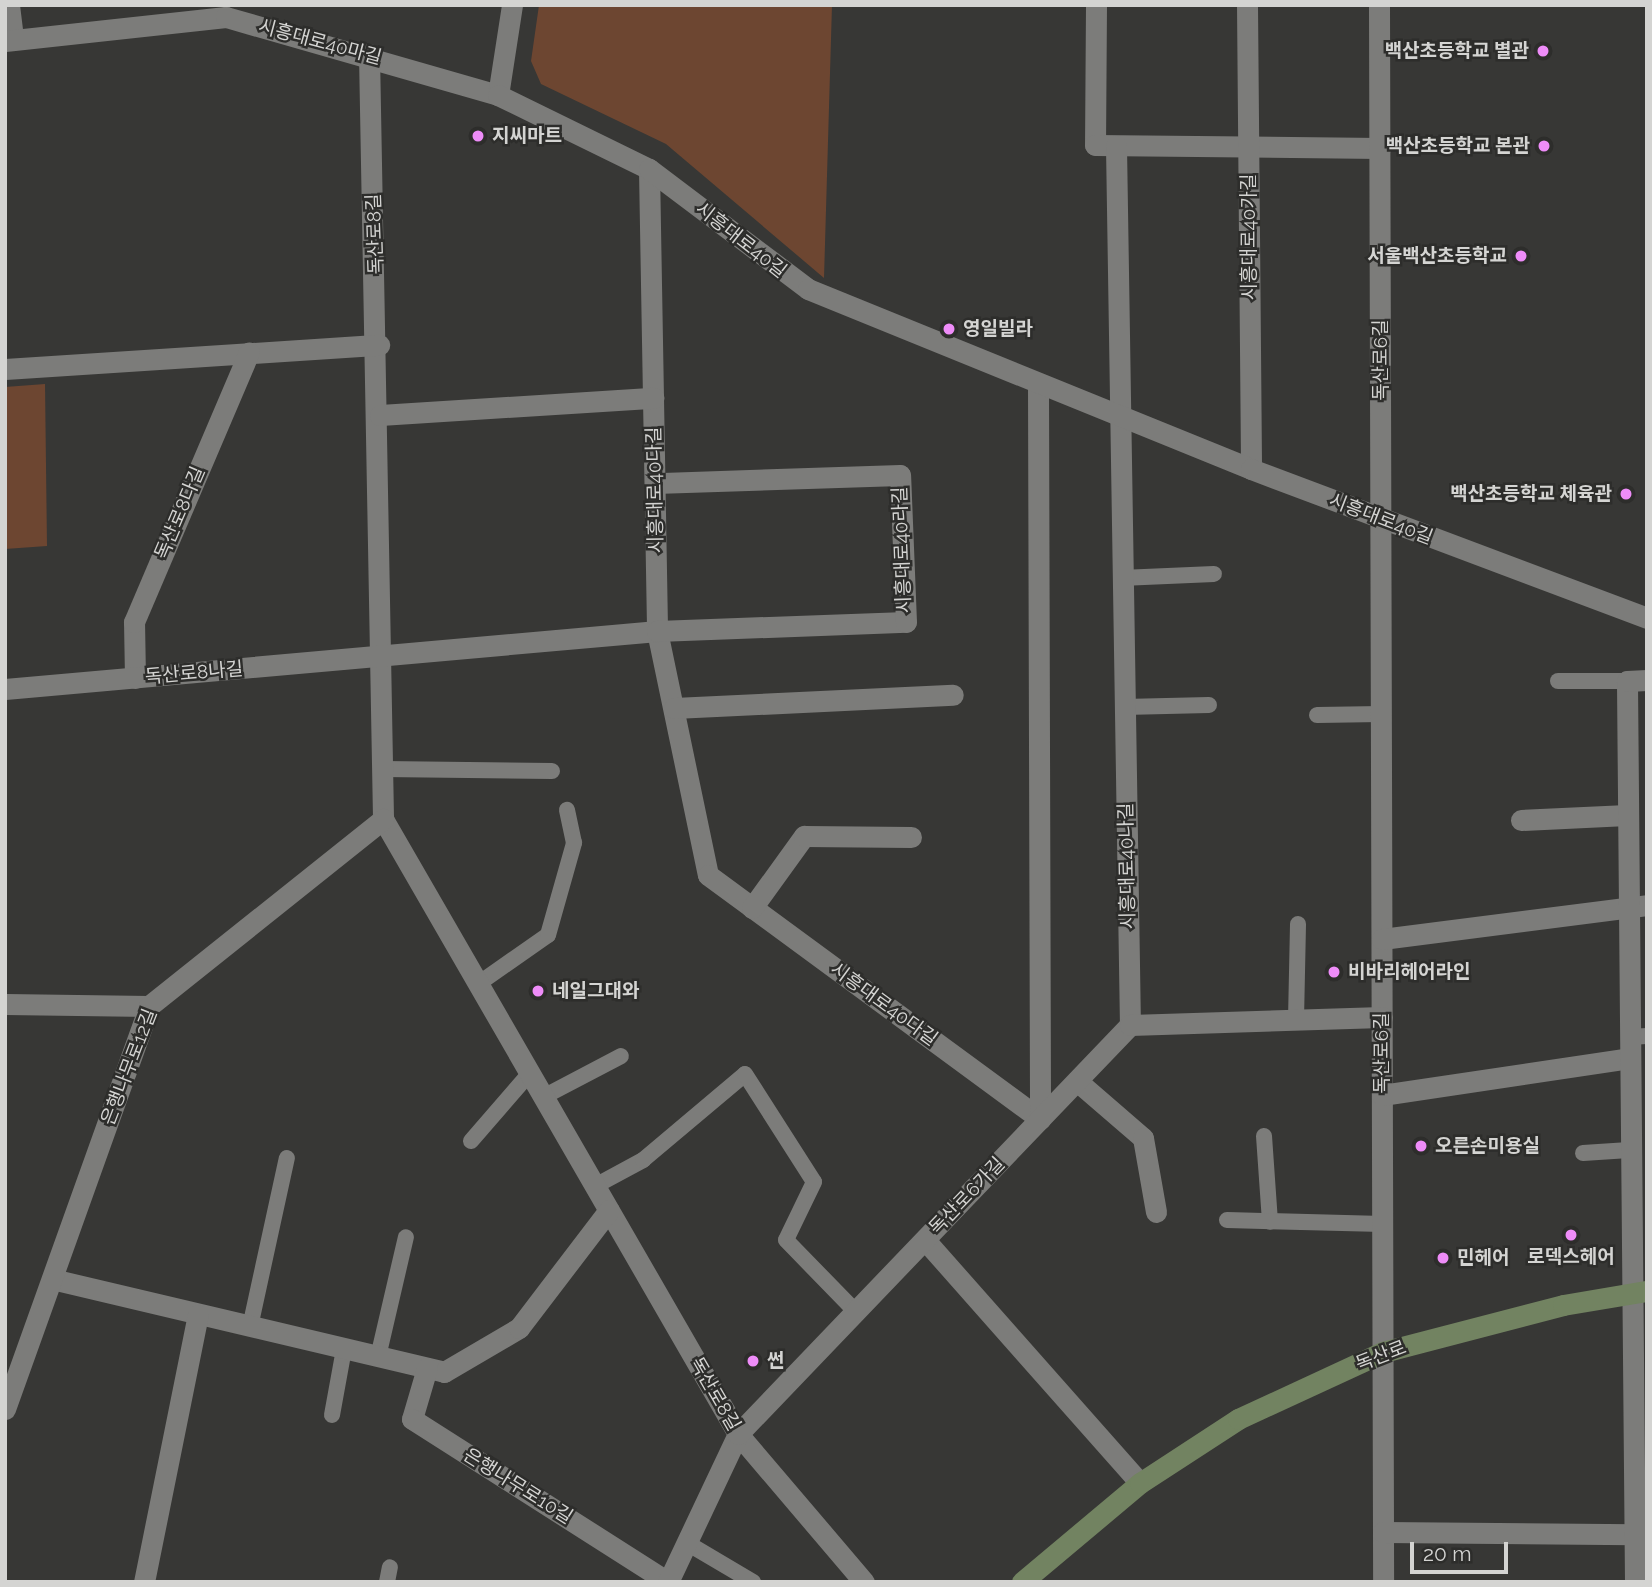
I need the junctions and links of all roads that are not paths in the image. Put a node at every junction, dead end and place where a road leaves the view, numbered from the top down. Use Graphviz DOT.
graph roads {
  1 [pos="9,5"];
  2 [pos="512,5"];
  3 [pos="1096,5"];
  4 [pos="1247,5"];
  5 [pos="1379,5"];
  6 [pos="185,14"];
  7 [pos="9,40"];
  8 [pos="369,54"];
  9 [pos="498,96"];
  10 [pos="1116,146"];
  11 [pos="1248,146"];
  12 [pos="1380,148"];
  13 [pos="649,169"];
  14 [pos="379,345"];
  15 [pos="249,353"];
  16 [pos="5,369"];
  17 [pos="1038,384"];
  18 [pos="653,398"];
  19 [pos="380,415"];
  20 [pos="1117,415"];
  21 [pos="1251,469"];
  22 [pos="655,483"];
  23 [pos="1381,518"];
  24 [pos="1214,574"];
  25 [pos="1121,578"];
  26 [pos="1647,618"];
  27 [pos="657,631"];
  28 [pos="383,657"];
  29 [pos="135,678"];
  30 [pos="1637,680"];
  31 [pos="1558,681"];
  32 [pos="5,689"];
  33 [pos="953,695"];
  34 [pos="1209,705"];
  35 [pos="1124,707"];
  36 [pos="674,708"];
  37 [pos="1381,714"];
  38 [pos="1317,715"];
  39 [pos="383,769"];
  40 [pos="552,771"];
  41 [pos="567,810"];
  42 [pos="1627,815"];
  43 [pos="383,818"];
  44 [pos="1521,820"];
  45 [pos="911,837"];
  46 [pos="1637,906"];
  47 [pos="752,908"];
  48 [pos="1298,924"];
  49 [pos="1382,939"];
  50 [pos="478,984"];
  51 [pos="5,1004"];
  52 [pos="149,1006"];
  53 [pos="1382,1017"];
  54 [pos="1296,1020"];
  55 [pos="1130,1025"];
  56 [pos="1638,1037"];
  57 [pos="621,1056"];
  58 [pos="1629,1059"];
  59 [pos="530,1073"];
  60 [pos="1077,1081"];
  61 [pos="1382,1095"];
  62 [pos="543,1097"];
  63 [pos="1040,1119"];
  64 [pos="1264,1136"];
  65 [pos="471,1141"];
  66 [pos="1629,1150"];
  67 [pos="1583,1153"];
  68 [pos="287,1158"];
  69 [pos="595,1186"];
  70 [pos="609,1210"];
  71 [pos="1156,1212"];
  72 [pos="1227,1220"];
  73 [pos="1270,1222"];
  74 [pos="1383,1224"];
  75 [pos="407,1237"];
  76 [pos="925,1240"];
  77 [pos="52,1279"];
  78 [pos="1638,1292"];
  79 [pos="856,1312"];
  80 [pos="198,1315"];
  81 [pos="250,1327"];
  82 [pos="344,1349"];
  83 [pos="1383,1352"];
  84 [pos="378,1357"];
  85 [pos="428,1368"];
  86 [pos="5,1409"];
  87 [pos="332,1415"];
  88 [pos="738,1434"];
  89 [pos="1640,1480"];
  90 [pos="1140,1483"];
  91 [pos="1382,1532"];
  92 [pos="1634,1534"];
  93 [pos="687,1543"];
  94 [pos="144,1582"];
  95 [pos="668,1582"];
  96 [pos="753,1582"];
  97 [pos="864,1582"];
  98 [pos="1022,1582"];
  99 [pos="1382,1582"];
  100 [pos="1635,1582"];
  1 -- 7 [label="street, 시흥대로40마길"];
  2 -- 9 [label="street"];
  3 -- 10 [label="street"];
  4 -- 11 [label="street, 시흥대로40가길"];
  5 -- 12 [label="street, 독산로6길"];
  6 -- 7 [label="street, 시흥대로40마길"];
  6 -- 8 [label="street, 시흥대로40마길"];
  8 -- 9 [label="street, 시흥대로40마길"];
  8 -- 14 [label="street, 독산로8길"];
  9 -- 13 [label="street, 시흥대로40길"];
  10 -- 11 [label="street"];
  10 -- 20 [label="street"];
  11 -- 12 [label="street"];
  11 -- 21 [label="street, 시흥대로40가길"];
  12 -- 23 [label="street, 독산로6길"];
  13 -- 17 [label="street, 시흥대로40길"];
  13 -- 18 [label="street, 시흥대로40다길"];
  14 -- 15 [label="street"];
  14 -- 19 [label="street, 독산로8길"];
  15 -- 16 [label="street"];
  15 -- 29 [label="street, 독산로8다길"];
  17 -- 20 [label="street, 시흥대로40길"];
  17 -- 63 [label="street"];
  18 -- 19 [label="street"];
  18 -- 22 [label="street, 시흥대로40다길"];
  19 -- 28 [label="street, 독산로8길"];
  20 -- 21 [label="street, 시흥대로40길"];
  20 -- 25 [label="street, 시흥대로40나길"];
  21 -- 23 [label="street, 시흥대로40길"];
  22 -- 27 [label="street, 시흥대로40다길"];
  22 -- 27 [label="street, 시흥대로40라길"];
  23 -- 26 [label="street, 시흥대로40길"];
  23 -- 37 [label="street, 독산로6길"];
  24 -- 25 [label="lane"];
  25 -- 35 [label="street, 시흥대로40나길"];
  27 -- 28 [label="street"];
  27 -- 36 [label="street, 시흥대로40다길"];
  28 -- 29 [label="street, 독산로8나길"];
  28 -- 39 [label="street, 독산로8길"];
  29 -- 32 [label="street, 독산로8나길"];
  30 -- 31 [label="lane"];
  30 -- 42 [label="street"];
  33 -- 36 [label="street"];
  34 -- 35 [label="lane"];
  35 -- 55 [label="street, 시흥대로40나길"];
  36 -- 47 [label="street, 시흥대로40다길"];
  37 -- 38 [label="lane"];
  37 -- 49 [label="street, 독산로6길"];
  39 -- 40 [label="lane"];
  39 -- 43 [label="street, 독산로8길"];
  41 -- 50 [label="lane"];
  42 -- 44 [label="street"];
  42 -- 46 [label="street"];
  43 -- 50 [label="street, 독산로8길"];
  43 -- 52 [label="street, 은행나무로12길"];
  45 -- 47 [label="street"];
  46 -- 49 [label="street"];
  46 -- 56 [label="street"];
  47 -- 63 [label="street, 시흥대로40다길"];
  48 -- 54 [label="lane"];
  49 -- 53 [label="street, 독산로6길"];
  50 -- 59 [label="street, 독산로8길"];
  51 -- 52 [label="street"];
  52 -- 77 [label="street, 은행나무로12길"];
  53 -- 54 [label="street"];
  53 -- 61 [label="street, 독산로6길"];
  54 -- 55 [label="street"];
  55 -- 60 [label="street, 독산로6가길"];
  56 -- 58 [label="street"];
  57 -- 62 [label="lane"];
  58 -- 61 [label="street"];
  58 -- 66 [label="street"];
  59 -- 62 [label="street, 독산로8길"];
  59 -- 65 [label="lane"];
  60 -- 63 [label="street, 독산로6가길"];
  60 -- 71 [label="street"];
  61 -- 74 [label="street, 독산로6길"];
  62 -- 69 [label="street, 독산로8길"];
  63 -- 76 [label="street, 독산로6가길"];
  64 -- 73 [label="lane"];
  66 -- 67 [label="lane"];
  66 -- 78 [label="street"];
  68 -- 81 [label="lane"];
  69 -- 70 [label="street, 독산로8길"];
  69 -- 79 [label="lane"];
  70 -- 85 [label="street"];
  70 -- 88 [label="street, 독산로8길"];
  72 -- 73 [label="lane"];
  73 -- 74 [label="lane"];
  74 -- 83 [label="street, 독산로6길"];
  75 -- 84 [label="lane"];
  76 -- 79 [label="street, 독산로6가길"];
  76 -- 90 [label="street"];
  77 -- 80 [label="street"];
  77 -- 86 [label="street, 은행나무로12길"];
  78 -- 83 [label="main road, 독산로"];
  78 -- 89 [label="street"];
  79 -- 88 [label="street, 독산로6가길"];
  80 -- 81 [label="street"];
  80 -- 94 [label="street"];
  81 -- 82 [label="street"];
  82 -- 84 [label="street"];
  82 -- 87 [label="lane"];
  83 -- 90 [label="main road, 독산로"];
  83 -- 91 [label="street, 독산로6길"];
  84 -- 85 [label="street"];
  85 -- 95 [label="street, 은행나무로10길"];
  88 -- 93 [label="street, 은행나무로10길"];
  88 -- 97 [label="street, 독산로8길"];
  89 -- 92 [label="street"];
  90 -- 98 [label="main road, 독산로"];
  91 -- 92 [label="street"];
  91 -- 99 [label="street, 독산로6길"];
  92 -- 100 [label="street"];
  93 -- 95 [label="street, 은행나무로10길"];
  93 -- 96 [label="lane"];
}
